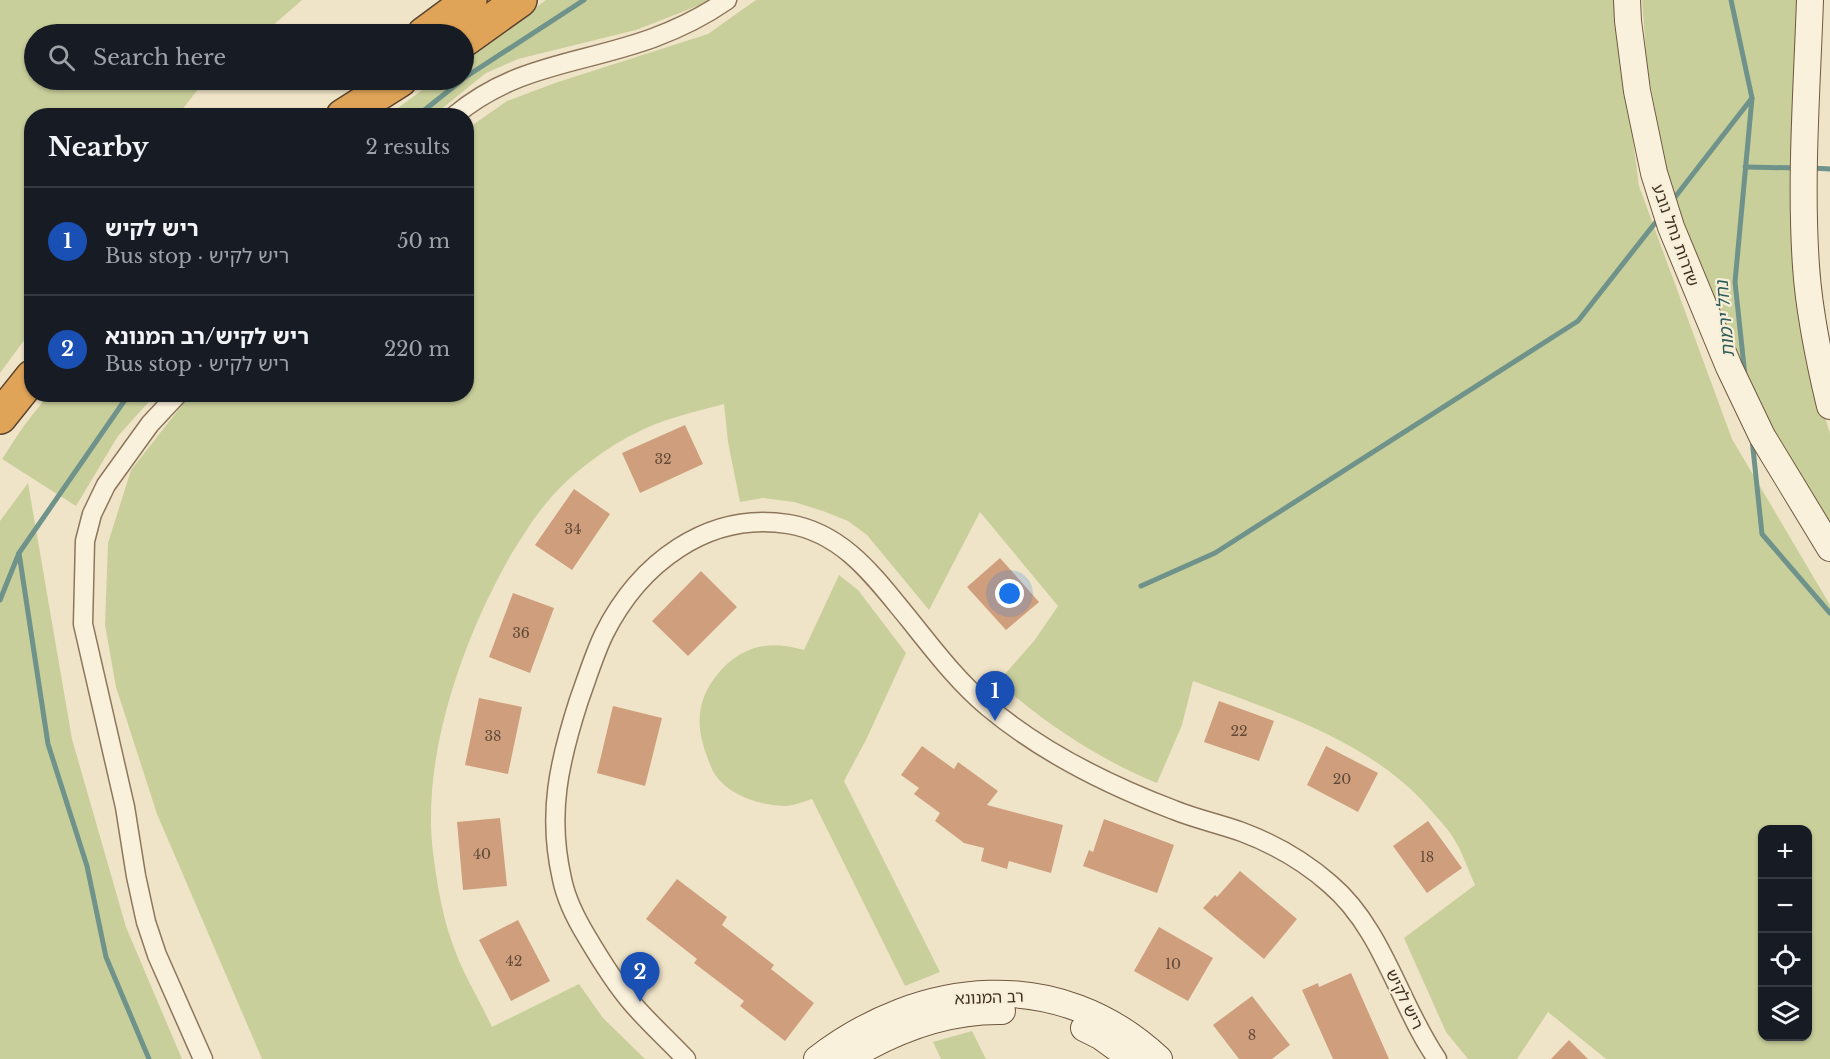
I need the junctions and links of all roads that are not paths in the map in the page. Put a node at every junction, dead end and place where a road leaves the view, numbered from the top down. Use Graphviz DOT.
graph roads {
  1 [pos="470,0"];
  2 [pos="520,0"];
  3 [pos="727,0"];
  4 [pos="1627,0"];
  5 [pos="1810,0"];
  6 [pos="438,24"];
  7 [pos="474,33"];
  8 [pos="351,90"];
  9 [pos="384,90"];
  10 [pos="327,108"];
  11 [pos="356,108"];
  12 [pos="465,108"];
  13 [pos="24,387"];
  14 [pos="171,402"];
  15 [pos="1830,406"];
  16 [pos="0,417"];
  17 [pos="1830,548"];
  18 [pos="202,1059"];
  19 [pos="686,1059"];
  20 [pos="817,1059"];
  21 [pos="847,1059"];
  22 [pos="1132,1059"];
  23 [pos="1159,1059"];
  24 [pos="1437,1059"];
  1 -- 6 [label="highway"];
  2 -- 7 [label="highway"];
  3 -- 12 [label="street"];
  4 -- 17 [label="main road, שדרות נחל נובע"];
  5 -- 15 [label="main road"];
  8 -- 10 [label="highway"];
  9 -- 11 [label="highway"];
  13 -- 16 [label="highway"];
  14 -- 18 [label="street"];
  19 -- 24 [label="street, ריש לקיש"];
  20 -- 23 [label="main road, רב המנונא"];
  21 -- 22 [label="main road, רב המנונא"];
}
